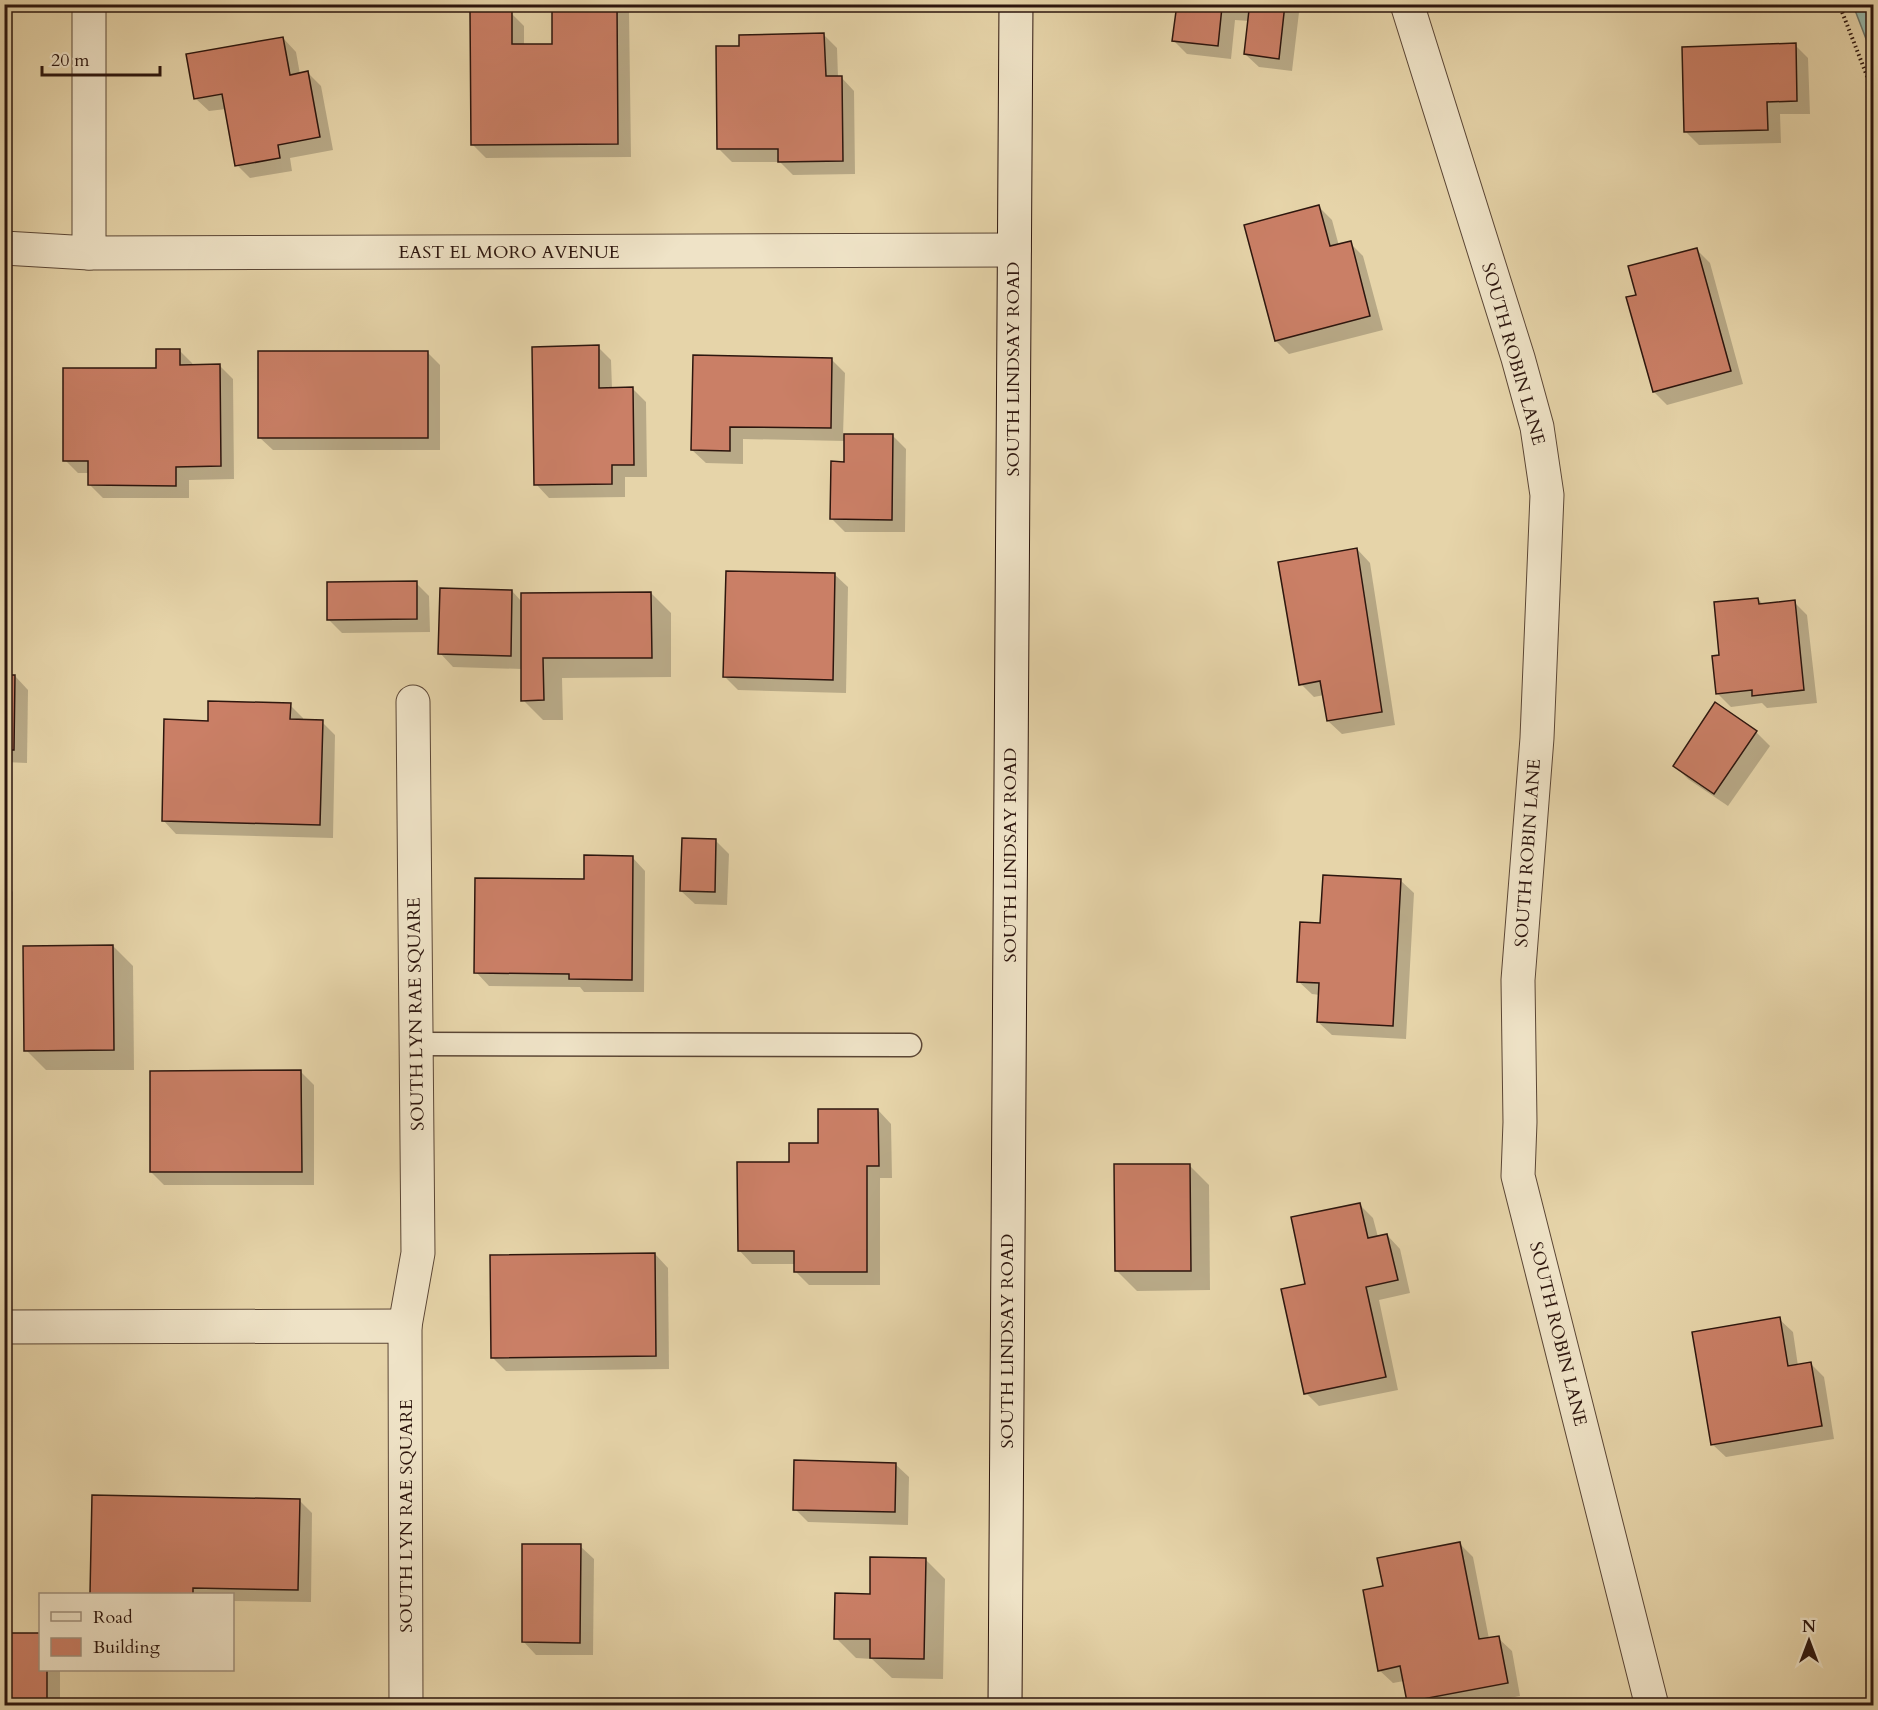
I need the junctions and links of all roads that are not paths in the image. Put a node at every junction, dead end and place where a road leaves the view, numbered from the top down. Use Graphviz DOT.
graph roads {
  1 [pos="89,4"];
  2 [pos="1016,4"];
  3 [pos="1407,4"];
  4 [pos="4,248"];
  5 [pos="1014,250"];
  6 [pos="89,253"];
  7 [pos="413,702"];
  8 [pos="416,1044"];
  9 [pos="910,1045"];
  10 [pos="405,1326"];
  11 [pos="4,1327"];
  12 [pos="406,1706"];
  13 [pos="1005,1706"];
  14 [pos="1652,1706"];
  1 -- 6 [label="street"];
  2 -- 5 [label="street, SOUTH LINDSAY ROAD"];
  3 -- 14 [label="street, SOUTH ROBIN LANE"];
  4 -- 6 [label="street, EAST EL MORO AVENUE"];
  5 -- 6 [label="street, EAST EL MORO AVENUE"];
  5 -- 13 [label="street, SOUTH LINDSAY ROAD"];
  7 -- 8 [label="street, SOUTH LYN RAE SQUARE"];
  8 -- 9 [label="lane"];
  8 -- 10 [label="street, SOUTH LYN RAE SQUARE"];
  10 -- 11 [label="street"];
  10 -- 12 [label="street, SOUTH LYN RAE SQUARE"];
}
